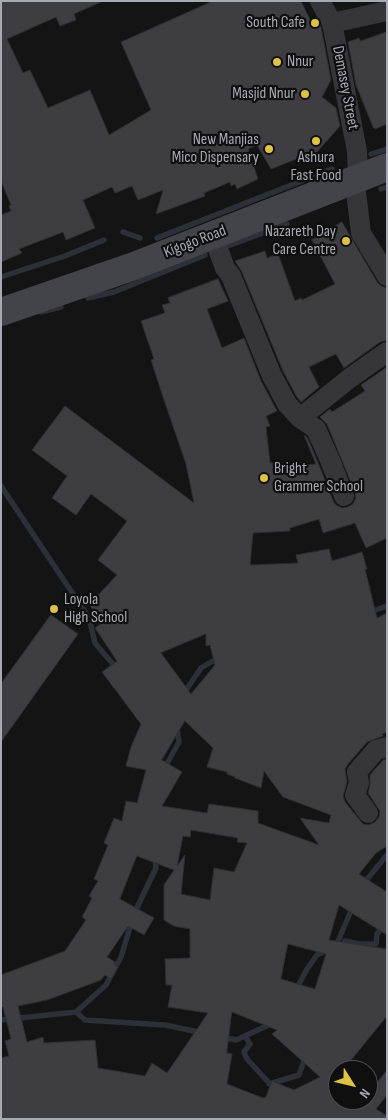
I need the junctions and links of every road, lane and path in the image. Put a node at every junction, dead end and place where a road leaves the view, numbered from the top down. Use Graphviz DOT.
graph roads {
  1 [pos="320,1"];
  2 [pos="387,11"];
  3 [pos="332,23"];
  4 [pos="387,167"];
  5 [pos="358,178"];
  6 [pos="213,235"];
  7 [pos="387,276"];
  8 [pos="1,312"];
  9 [pos="387,352"];
  10 [pos="300,418"];
  11 [pos="344,496"];
  12 [pos="387,747"];
  13 [pos="368,812"];
  1 -- 3 [label="street, Demasey Street"];
  2 -- 3 [label="street"];
  3 -- 5 [label="street, Demasey Street"];
  4 -- 5 [label="main road, Kigogo Road"];
  5 -- 6 [label="main road, Kigogo Road"];
  5 -- 7 [label="street, Demasey Street"];
  6 -- 8 [label="main road, Kigogo Road"];
  6 -- 10 [label="street"];
  9 -- 10 [label="street"];
  10 -- 11 [label="street"];
  12 -- 13 [label="street"];
}
